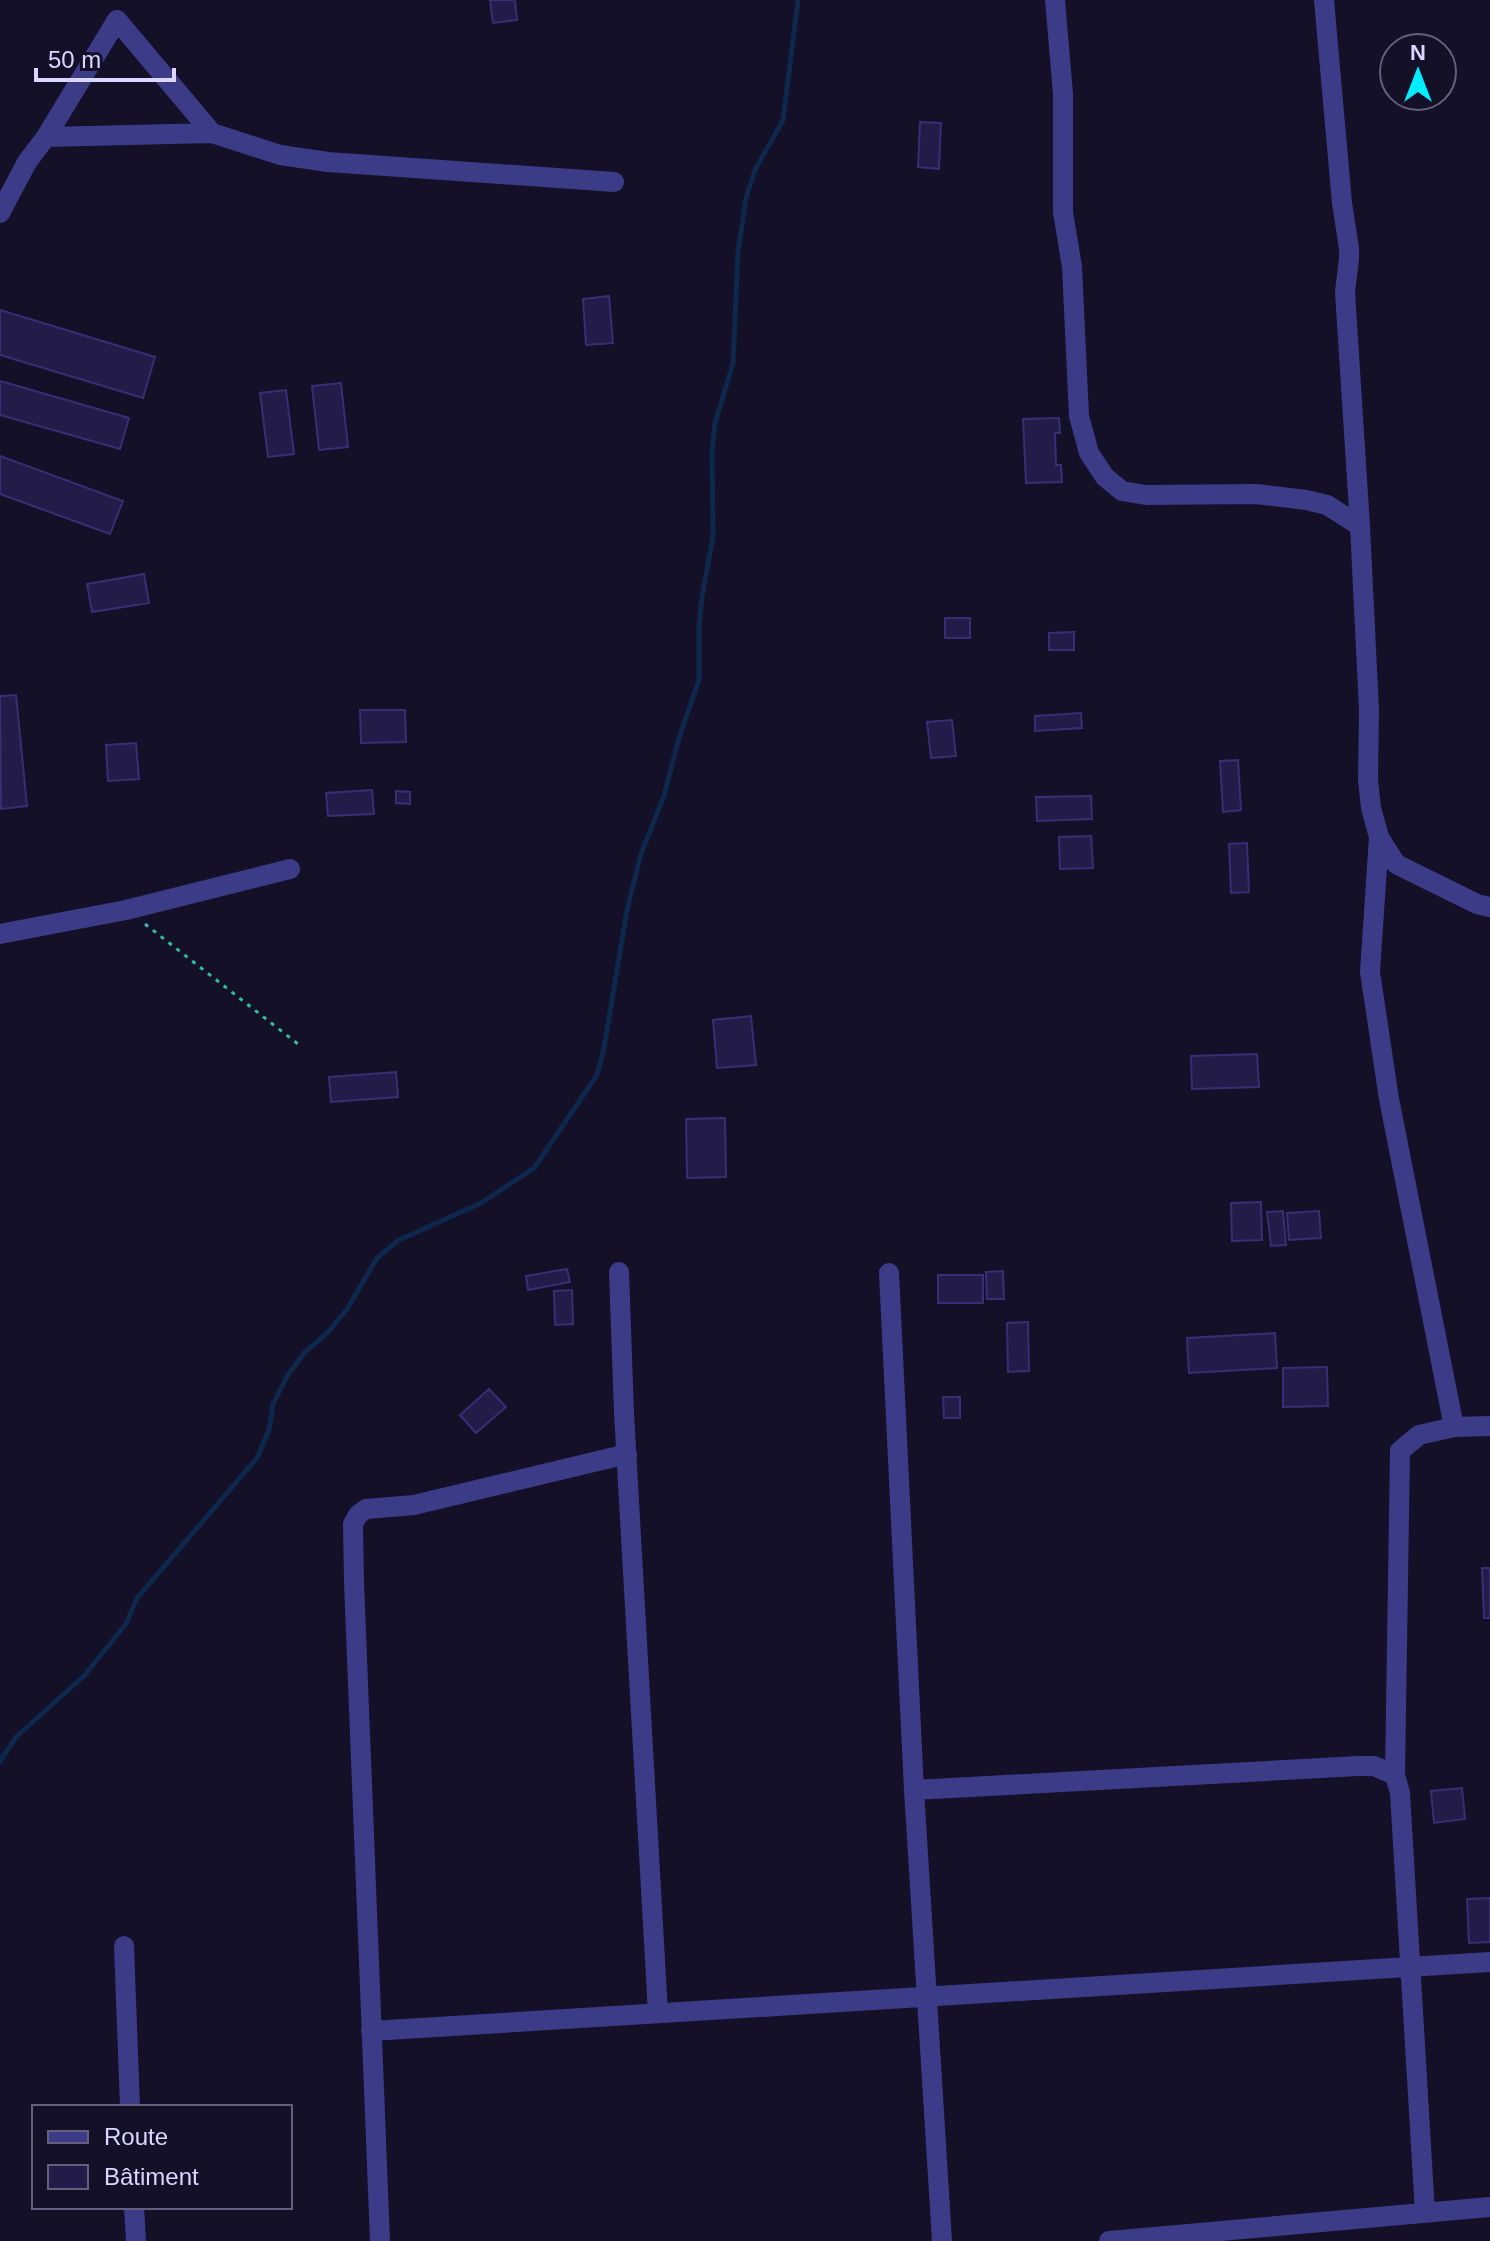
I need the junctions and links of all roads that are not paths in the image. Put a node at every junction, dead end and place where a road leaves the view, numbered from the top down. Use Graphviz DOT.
graph roads {
  1 [pos="1055,0"];
  2 [pos="1324,0"];
  3 [pos="212,133"];
  4 [pos="46,137"];
  5 [pos="614,182"];
  6 [pos="0,213"];
  7 [pos="1360,526"];
  8 [pos="1379,837"];
  9 [pos="290,869"];
  10 [pos="1490,907"];
  11 [pos="0,934"];
  12 [pos="619,1272"];
  13 [pos="889,1273"];
  14 [pos="1490,1426"];
  15 [pos="1454,1427"];
  16 [pos="627,1454"];
  17 [pos="1395,1775"];
  18 [pos="914,1790"];
  19 [pos="124,1946"];
  20 [pos="1490,1962"];
  21 [pos="1410,1967"];
  22 [pos="927,1997"];
  23 [pos="658,2013"];
  24 [pos="371,2031"];
  25 [pos="130,2105"];
  26 [pos="1490,2207"];
  27 [pos="134,2209"];
  28 [pos="1425,2213"];
  29 [pos="136,2241"];
  30 [pos="380,2241"];
  31 [pos="942,2241"];
  32 [pos="1109,2241"];
  1 -- 7 [label="street"];
  2 -- 7 [label="street"];
  3 -- 4 [label="street"];
  3 -- 4 [label="street"];
  3 -- 5 [label="street"];
  4 -- 6 [label="street"];
  7 -- 8 [label="street"];
  8 -- 10 [label="street"];
  8 -- 15 [label="street"];
  9 -- 11 [label="street"];
  12 -- 16 [label="street"];
  13 -- 18 [label="street"];
  14 -- 15 [label="street"];
  15 -- 17 [label="street"];
  16 -- 23 [label="street"];
  16 -- 24 [label="street"];
  17 -- 18 [label="street"];
  17 -- 21 [label="street"];
  18 -- 22 [label="street"];
  19 -- 25 [label="street"];
  20 -- 21 [label="street"];
  21 -- 22 [label="street"];
  21 -- 28 [label="street"];
  22 -- 23 [label="street"];
  22 -- 31 [label="street"];
  23 -- 24 [label="street"];
  24 -- 30 [label="street"];
  26 -- 28 [label="street"];
  27 -- 29 [label="street"];
  28 -- 32 [label="street"];
}
